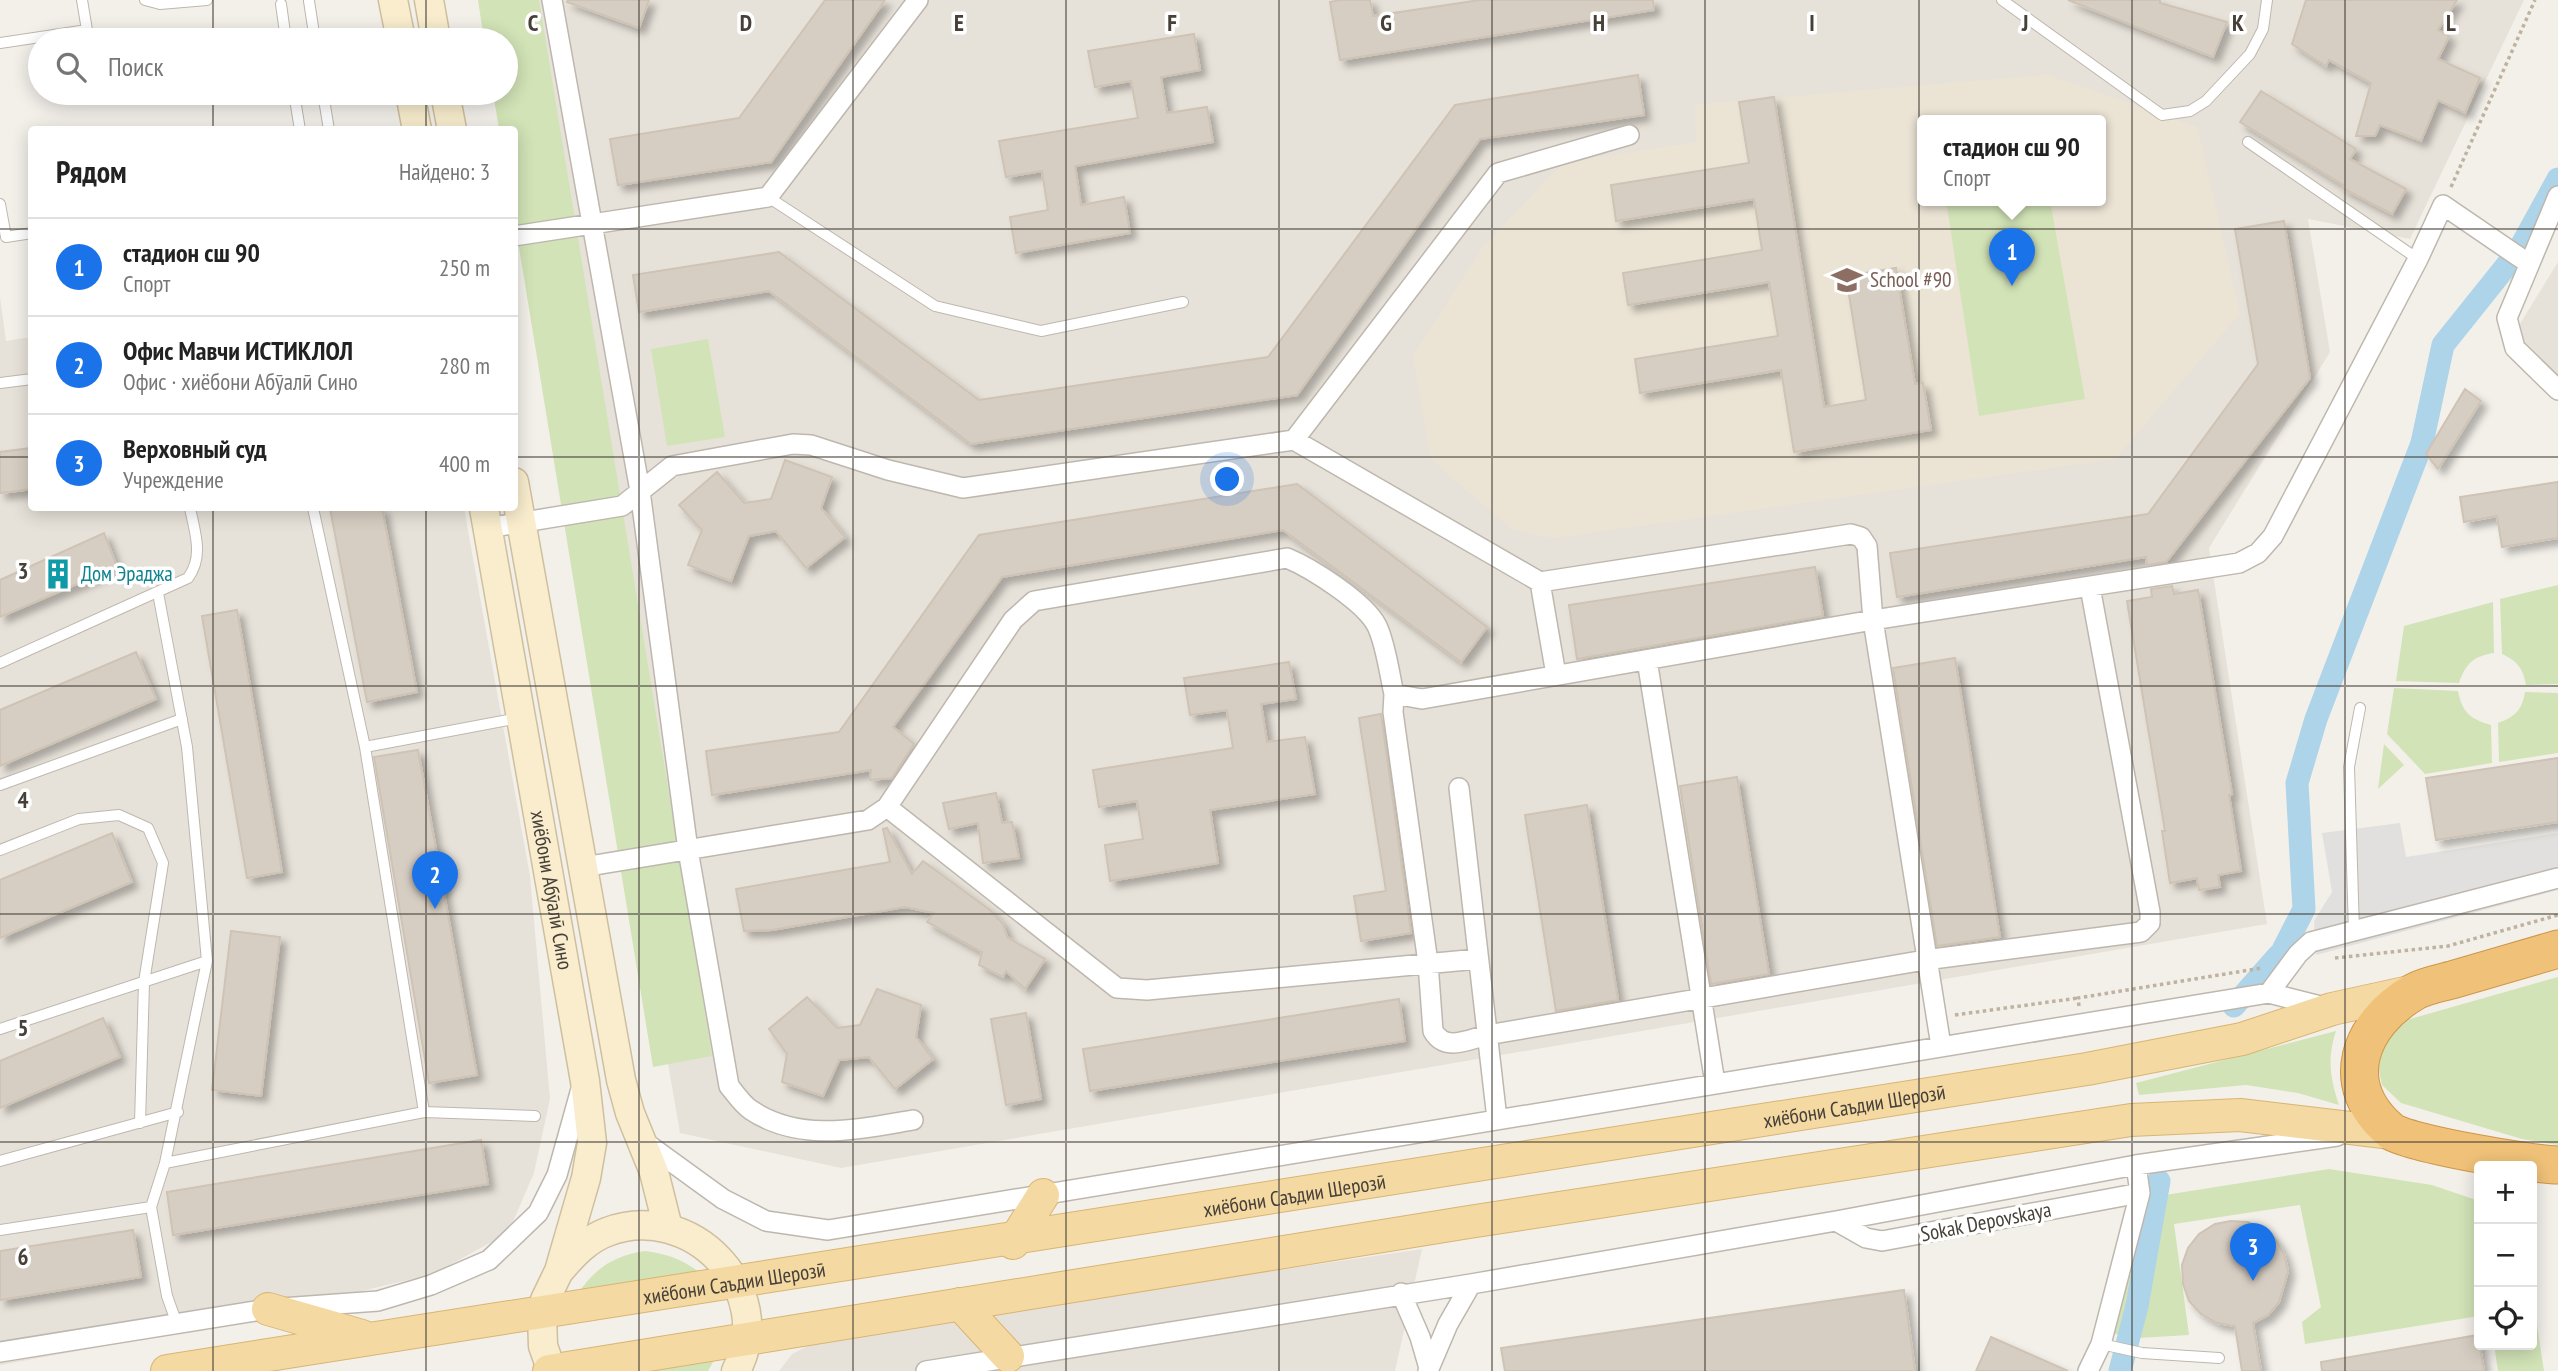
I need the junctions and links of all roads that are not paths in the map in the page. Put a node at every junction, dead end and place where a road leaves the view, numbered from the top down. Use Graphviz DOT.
graph roads {
  1 [pos="82,0"];
  2 [pos="145,0"];
  3 [pos="207,0"];
  4 [pos="393,0"];
  5 [pos="429,0"];
  6 [pos="552,0"];
  7 [pos="918,0"];
  8 [pos="2002,0"];
  9 [pos="2267,0"];
  10 [pos="309,1"];
  11 [pos="281,5"];
  12 [pos="87,28"];
  13 [pos="284,28"];
  14 [pos="313,28"];
  15 [pos="399,28"];
  16 [pos="434,28"];
  17 [pos="28,39"];
  18 [pos="0,43"];
  19 [pos="296,105"];
  20 [pos="325,105"];
  21 [pos="412,105"];
  22 [pos="447,105"];
  23 [pos="299,126"];
  24 [pos="328,126"];
  25 [pos="416,126"];
  26 [pos="451,126"];
  27 [pos="1629,135"];
  28 [pos="2248,142"];
  29 [pos="2558,196"];
  30 [pos="768,197"];
  31 [pos="0,204"];
  32 [pos="592,224"];
  33 [pos="28,234"];
  34 [pos="518,235"];
  35 [pos="2418,259"];
  36 [pos="2528,263"];
  37 [pos="1183,302"];
  38 [pos="28,380"];
  39 [pos="2554,381"];
  40 [pos="0,383"];
  41 [pos="1294,440"];
  42 [pos="640,491"];
  43 [pos="518,502"];
  44 [pos="191,511"];
  45 [pos="314,511"];
  46 [pos="486,518"];
  47 [pos="522,522"];
  48 [pos="1540,582"];
  49 [pos="2090,587"];
  50 [pos="158,593"];
  51 [pos="1872,620"];
  52 [pos="1647,660"];
  53 [pos="0,663"];
  54 [pos="1556,675"];
  55 [pos="1394,694"];
  56 [pos="2360,708"];
  57 [pos="521,718"];
  58 [pos="182,719"];
  59 [pos="365,747"];
  60 [pos="0,785"];
  61 [pos="1459,788"];
  62 [pos="887,807"];
  63 [pos="0,850"];
  64 [pos="688,850"];
  65 [pos="583,867"];
  66 [pos="2558,878"];
  67 [pos="2354,932"];
  68 [pos="2558,949"];
  69 [pos="1478,959"];
  70 [pos="1925,960"];
  71 [pos="207,961"];
  72 [pos="1428,963"];
  73 [pos="144,982"];
  74 [pos="2416,991"];
  75 [pos="2269,993"];
  76 [pos="1701,1000"];
  77 [pos="2332,1009"];
  78 [pos="0,1029"];
  79 [pos="1487,1035"];
  80 [pos="1941,1046"];
  81 [pos="584,1078"];
  82 [pos="1715,1083"];
  83 [pos="178,1112"];
  84 [pos="424,1112"];
  85 [pos="535,1116"];
  86 [pos="1497,1119"];
  87 [pos="913,1120"];
  88 [pos="140,1123"];
  89 [pos="2385,1132"];
  90 [pos="643,1141"];
  91 [pos="0,1161"];
  92 [pos="166,1163"];
  93 [pos="2136,1165"];
  94 [pos="2555,1173"];
  95 [pos="2140,1193"];
  96 [pos="1043,1195"];
  97 [pos="151,1207"];
  98 [pos="1836,1221"];
  99 [pos="668,1228"];
  100 [pos="0,1230"];
  101 [pos="1013,1243"];
  102 [pos="559,1271"];
  103 [pos="737,1281"];
  104 [pos="1471,1284"];
  105 [pos="1401,1293"];
  106 [pos="960,1304"];
  107 [pos="268,1309"];
  108 [pos="542,1314"];
  109 [pos="177,1324"];
  110 [pos="745,1338"];
  111 [pos="373,1339"];
  112 [pos="2109,1346"];
  113 [pos="0,1352"];
  114 [pos="1008,1356"];
  115 [pos="2219,1358"];
  116 [pos="1428,1369"];
  117 [pos="167,1371"];
  118 [pos="551,1371"];
  119 [pos="736,1371"];
  120 [pos="926,1371"];
  121 [pos="2088,1371"];
  1 -- 12 [label="lane"];
  2 -- 3 [label="lane"];
  4 -- 15 [label="main road"];
  5 -- 16 [label="main road"];
  6 -- 32 [label="street"];
  7 -- 30 [label="street"];
  8 -- 9 [label="lane"];
  10 -- 14 [label="lane"];
  11 -- 13 [label="lane"];
  17 -- 18 [label="lane"];
  19 -- 23 [label="lane"];
  20 -- 24 [label="lane"];
  21 -- 25 [label="main road"];
  22 -- 26 [label="main road"];
  27 -- 41 [label="street"];
  28 -- 35 [label="lane"];
  29 -- 36 [label="street"];
  30 -- 32 [label="street"];
  30 -- 37 [label="lane"];
  31 -- 33 [label="lane"];
  32 -- 34 [label="street"];
  32 -- 42 [label="street"];
  35 -- 36 [label="street"];
  35 -- 49 [label="street"];
  36 -- 39 [label="street"];
  38 -- 40 [label="lane"];
  41 -- 42 [label="street"];
  41 -- 48 [label="street"];
  42 -- 47 [label="street"];
  42 -- 64 [label="street"];
  43 -- 47 [label="main road, хиёбони Абӯалӣ Сино"];
  44 -- 50 [label="lane"];
  45 -- 59 [label="lane"];
  46 -- 47 [label="street"];
  46 -- 57 [label="main road, хиёбони Абӯалӣ Сино"];
  47 -- 65 [label="main road, хиёбони Абӯалӣ Сино"];
  48 -- 51 [label="street"];
  48 -- 54 [label="street"];
  49 -- 51 [label="street"];
  49 -- 70 [label="street"];
  50 -- 53 [label="lane"];
  50 -- 58 [label="lane"];
  51 -- 52 [label="street"];
  51 -- 70 [label="street"];
  52 -- 54 [label="street"];
  52 -- 76 [label="street"];
  54 -- 55 [label="street"];
  55 -- 62 [label="street"];
  55 -- 72 [label="street"];
  56 -- 67 [label="lane"];
  57 -- 59 [label="lane"];
  57 -- 81 [label="main road, хиёбони Абӯалӣ Сино"];
  58 -- 60 [label="lane"];
  58 -- 71 [label="lane"];
  59 -- 84 [label="lane"];
  61 -- 69 [label="street"];
  62 -- 64 [label="street"];
  62 -- 72 [label="street"];
  63 -- 73 [label="lane"];
  64 -- 65 [label="street"];
  64 -- 87 [label="street"];
  65 -- 90 [label="main road, хиёбони Абӯалӣ Сино"];
  66 -- 67 [label="street"];
  67 -- 75 [label="street"];
  68 -- 74 [label="highway, хиёбони Саъдии Шерозӣ"];
  69 -- 72 [label="street"];
  69 -- 79 [label="street"];
  70 -- 76 [label="street"];
  70 -- 80 [label="street"];
  71 -- 73 [label="lane"];
  71 -- 83 [label="lane"];
  72 -- 79 [label="street"];
  73 -- 78 [label="lane"];
  73 -- 88 [label="lane"];
  74 -- 77 [label="main road, хиёбони Саъдии Шерозӣ"];
  74 -- 89 [label="highway, хиёбони Саъдии Шерозӣ"];
  75 -- 77 [label="street"];
  75 -- 80 [label="street"];
  76 -- 79 [label="street"];
  76 -- 82 [label="street"];
  77 -- 101 [label="main road, хиёбони Саъдии Шерозӣ"];
  79 -- 86 [label="street"];
  80 -- 82 [label="street"];
  81 -- 102 [label="main road, хиёбони Абӯалӣ Сино"];
  81 -- 107 [label="street"];
  82 -- 86 [label="street"];
  83 -- 88 [label="lane"];
  83 -- 92 [label="lane"];
  84 -- 85 [label="lane"];
  84 -- 92 [label="lane"];
  86 -- 96 [label="street"];
  88 -- 91 [label="lane"];
  89 -- 93 [label="street"];
  89 -- 94 [label="highway"];
  89 -- 106 [label="main road"];
  90 -- 96 [label="street"];
  90 -- 99 [label="main road, хиёбони Абӯалӣ Сино"];
  92 -- 97 [label="lane"];
  93 -- 95 [label="street"];
  93 -- 98 [label="street"];
  95 -- 98 [label="street, Sokak Depovskaya"];
  95 -- 112 [label="street"];
  96 -- 101 [label="main road"];
  97 -- 100 [label="lane"];
  97 -- 109 [label="lane"];
  98 -- 104 [label="street"];
  99 -- 102 [label="main road, хиёбони Абӯалӣ Сино"];
  99 -- 103 [label="main road, хиёбони Абӯалӣ Сино"];
  101 -- 103 [label="main road, хиёбони Саъдии Шерозӣ"];
  102 -- 108 [label="main road, хиёбони Абӯалӣ Сино"];
  103 -- 108 [label="main road, хиёбони Саъдии Шерозӣ"];
  103 -- 110 [label="main road, хиёбони Абӯалӣ Сино"];
  104 -- 105 [label="street"];
  104 -- 116 [label="street"];
  105 -- 114 [label="street"];
  105 -- 116 [label="street"];
  106 -- 110 [label="main road"];
  106 -- 114 [label="main road"];
  107 -- 109 [label="street"];
  107 -- 111 [label="main road"];
  108 -- 111 [label="main road, хиёбони Саъдии Шерозӣ"];
  108 -- 118 [label="main road, хиёбони Абӯалӣ Сино"];
  109 -- 113 [label="street"];
  110 -- 118 [label="main road"];
  110 -- 119 [label="main road, хиёбони Абӯалӣ Сино"];
  111 -- 117 [label="main road, хиёбони Саъдии Шерозӣ"];
  112 -- 115 [label="lane"];
  112 -- 121 [label="street"];
  114 -- 120 [label="street"];
}
